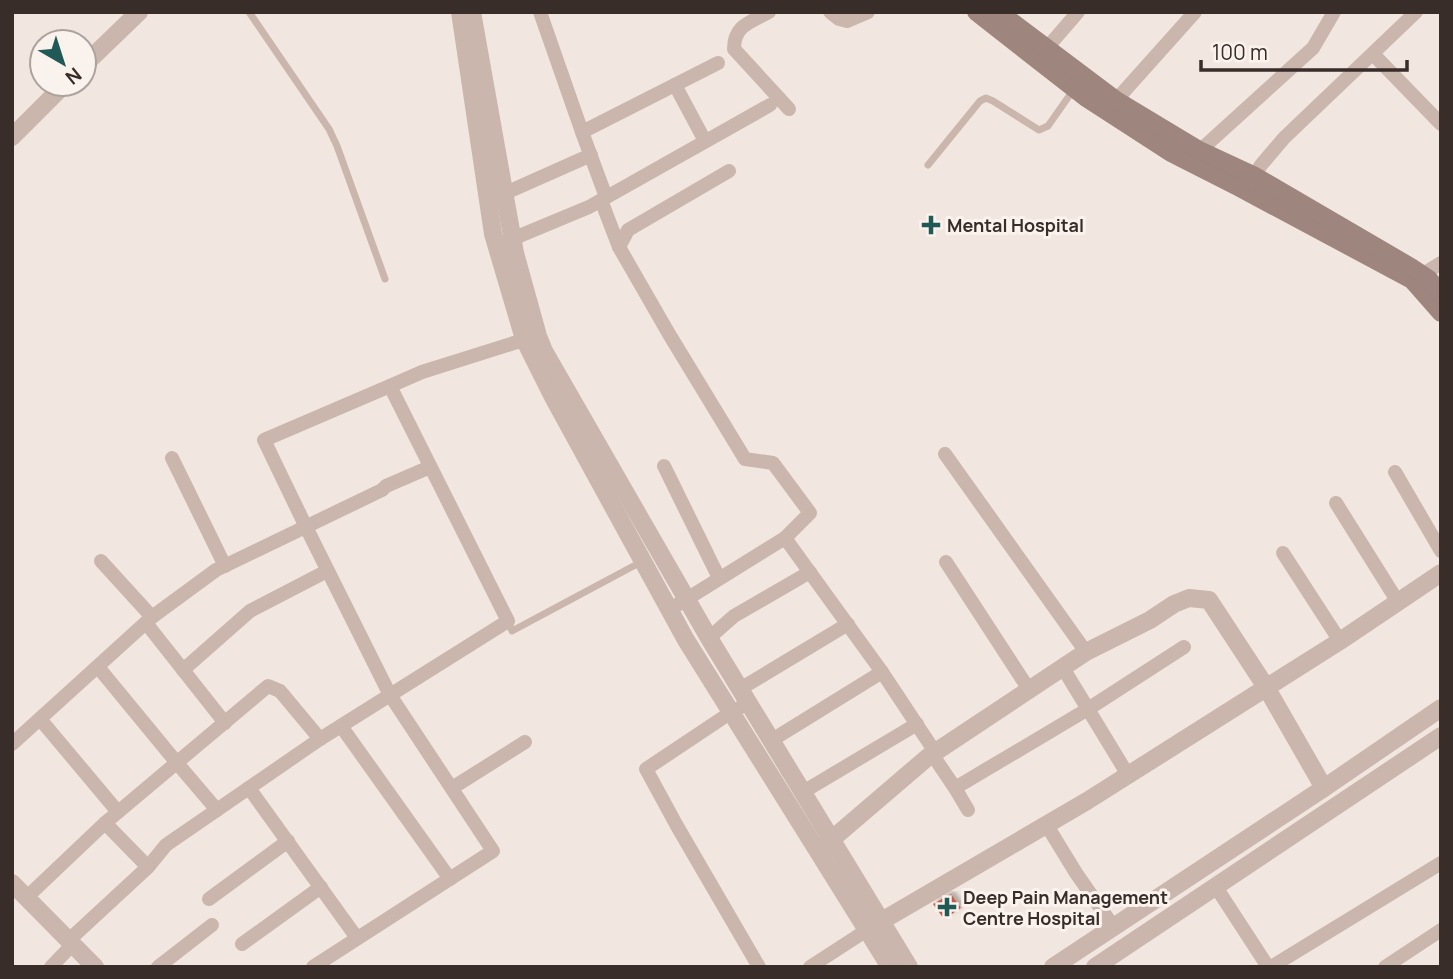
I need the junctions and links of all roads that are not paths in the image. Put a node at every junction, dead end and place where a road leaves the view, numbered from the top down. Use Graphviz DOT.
graph roads {
  1 [pos="139,12"];
  2 [pos="249,12"];
  3 [pos="460,12"];
  4 [pos="472,12"];
  5 [pos="540,12"];
  6 [pos="769,12"];
  7 [pos="830,12"];
  8 [pos="868,12"];
  9 [pos="1078,12"];
  10 [pos="1195,12"];
  11 [pos="1334,12"];
  12 [pos="1416,12"];
  13 [pos="988,14"];
  14 [pos="126,20"];
  15 [pos="98,50"];
  16 [pos="1041,54"];
  17 [pos="1373,54"];
  18 [pos="718,64"];
  19 [pos="675,85"];
  20 [pos="1074,89"];
  21 [pos="51,98"];
  22 [pos="770,105"];
  23 [pos="1111,106"];
  24 [pos="789,109"];
  25 [pos="1441,124"];
  26 [pos="582,132"];
  27 [pos="12,137"];
  28 [pos="705,141"];
  29 [pos="591,155"];
  30 [pos="1194,156"];
  31 [pos="928,165"];
  32 [pos="729,171"];
  33 [pos="1250,183"];
  34 [pos="503,194"];
  35 [pos="603,199"];
  36 [pos="512,239"];
  37 [pos="619,247"];
  38 [pos="1441,263"];
  39 [pos="1418,277"];
  40 [pos="384,279"];
  41 [pos="1441,295"];
  42 [pos="1441,313"];
  43 [pos="531,338"];
  44 [pos="390,386"];
  45 [pos="945,454"];
  46 [pos="172,457"];
  47 [pos="664,466"];
  48 [pos="430,467"];
  49 [pos="1395,472"];
  50 [pos="1336,503"];
  51 [pos="306,527"];
  52 [pos="785,538"];
  53 [pos="1441,551"];
  54 [pos="1283,553"];
  55 [pos="101,561"];
  56 [pos="642,562"];
  57 [pos="946,562"];
  58 [pos="225,566"];
  59 [pos="327,571"];
  60 [pos="810,572"];
  61 [pos="1441,573"];
  62 [pos="719,578"];
  63 [pos="687,599"];
  64 [pos="1398,602"];
  65 [pos="669,610"];
  66 [pos="149,620"];
  67 [pos="508,621"];
  68 [pos="848,624"];
  69 [pos="709,638"];
  70 [pos="1340,641"];
  71 [pos="1184,647"];
  72 [pos="1086,652"];
  73 [pos="97,667"];
  74 [pos="1063,668"];
  75 [pos="183,670"];
  76 [pos="882,672"];
  77 [pos="1266,687"];
  78 [pos="1030,691"];
  79 [pos="390,695"];
  80 [pos="744,696"];
  81 [pos="1441,708"];
  82 [pos="1088,709"];
  83 [pos="730,713"];
  84 [pos="40,719"];
  85 [pos="225,723"];
  86 [pos="917,724"];
  87 [pos="341,726"];
  88 [pos="1441,736"];
  89 [pos="320,739"];
  90 [pos="772,740"];
  91 [pos="525,742"];
  92 [pos="12,744"];
  93 [pos="934,753"];
  94 [pos="177,764"];
  95 [pos="1128,775"];
  96 [pos="249,788"];
  97 [pos="452,788"];
  98 [pos="955,788"];
  99 [pos="1324,788"];
  100 [pos="803,792"];
  101 [pos="217,810"];
  102 [pos="968,810"];
  103 [pos="118,812"];
  104 [pos="105,823"];
  105 [pos="1046,824"];
  106 [pos="288,841"];
  107 [pos="825,845"];
  108 [pos="1441,863"];
  109 [pos="148,867"];
  110 [pos="450,879"];
  111 [pos="12,883"];
  112 [pos="321,887"];
  113 [pos="1216,887"];
  114 [pos="27,898"];
  115 [pos="209,899"];
  116 [pos="212,925"];
  117 [pos="874,925"];
  118 [pos="1114,926"];
  119 [pos="1441,930"];
  120 [pos="358,938"];
  121 [pos="71,942"];
  122 [pos="242,944"];
  123 [pos="1390,965"];
  124 [pos="51,967"];
  125 [pos="95,967"];
  126 [pos="159,967"];
  127 [pos="313,967"];
  128 [pos="759,967"];
  129 [pos="810,967"];
  130 [pos="890,967"];
  131 [pos="909,967"];
  132 [pos="1053,967"];
  133 [pos="1095,967"];
  134 [pos="1270,967"];
  1 -- 14 [label="street"];
  2 -- 40 [label="lane"];
  3 -- 43 [label="street"];
  4 -- 34 [label="street"];
  5 -- 26 [label="street"];
  6 -- 24 [label="street"];
  7 -- 8 [label="street"];
  9 -- 16 [label="street"];
  10 -- 23 [label="street"];
  11 -- 30 [label="street"];
  12 -- 17 [label="street"];
  13 -- 16 [label="main road"];
  14 -- 15 [label="street"];
  16 -- 20 [label="main road"];
  16 -- 23 [label="main road"];
  17 -- 25 [label="street"];
  17 -- 33 [label="street"];
  18 -- 19 [label="street"];
  19 -- 26 [label="street"];
  19 -- 28 [label="street"];
  20 -- 23 [label="main road"];
  20 -- 31 [label="lane"];
  21 -- 27 [label="street"];
  22 -- 28 [label="street"];
  23 -- 30 [label="main road"];
  26 -- 29 [label="street"];
  28 -- 35 [label="street"];
  29 -- 34 [label="street"];
  29 -- 35 [label="street"];
  30 -- 33 [label="main road"];
  32 -- 37 [label="street"];
  33 -- 39 [label="main road"];
  34 -- 36 [label="street"];
  35 -- 36 [label="street"];
  35 -- 37 [label="street"];
  36 -- 43 [label="street"];
  37 -- 52 [label="street"];
  38 -- 39 [label="street"];
  39 -- 41 [label="main road"];
  39 -- 42 [label="main road"];
  43 -- 44 [label="street"];
  43 -- 56 [label="street"];
  43 -- 63 [label="street"];
  44 -- 48 [label="street"];
  44 -- 51 [label="street"];
  45 -- 72 [label="street"];
  46 -- 58 [label="street"];
  47 -- 62 [label="street"];
  48 -- 51 [label="street"];
  48 -- 67 [label="street"];
  49 -- 53 [label="street"];
  50 -- 64 [label="street"];
  51 -- 58 [label="street"];
  51 -- 59 [label="street"];
  52 -- 60 [label="street"];
  52 -- 62 [label="street"];
  54 -- 70 [label="street"];
  55 -- 66 [label="street"];
  56 -- 65 [label="street"];
  56 -- 67 [label="lane"];
  57 -- 78 [label="street"];
  58 -- 66 [label="street"];
  59 -- 75 [label="street"];
  59 -- 79 [label="street"];
  60 -- 68 [label="street"];
  60 -- 69 [label="street"];
  61 -- 64 [label="street"];
  62 -- 63 [label="street"];
  63 -- 65 [label="street"];
  63 -- 69 [label="street"];
  64 -- 70 [label="street"];
  65 -- 83 [label="street"];
  66 -- 73 [label="street"];
  66 -- 75 [label="street"];
  67 -- 79 [label="street"];
  68 -- 76 [label="street"];
  68 -- 80 [label="street"];
  69 -- 80 [label="street"];
  70 -- 77 [label="street"];
  71 -- 82 [label="street"];
  72 -- 74 [label="street"];
  72 -- 77 [label="street"];
  73 -- 84 [label="street"];
  73 -- 94 [label="street"];
  74 -- 78 [label="street"];
  74 -- 82 [label="street"];
  75 -- 85 [label="street"];
  76 -- 86 [label="street"];
  76 -- 90 [label="street"];
  77 -- 95 [label="street"];
  77 -- 99 [label="street"];
  78 -- 93 [label="street"];
  79 -- 87 [label="street"];
  79 -- 97 [label="street"];
  80 -- 83 [label="street"];
  80 -- 90 [label="street"];
  81 -- 99 [label="street"];
  82 -- 95 [label="street"];
  82 -- 98 [label="street"];
  83 -- 107 [label="street"];
  83 -- 128 [label="street"];
  84 -- 92 [label="street"];
  84 -- 103 [label="street"];
  85 -- 89 [label="street"];
  85 -- 94 [label="street"];
  86 -- 93 [label="street"];
  86 -- 100 [label="street"];
  87 -- 89 [label="street"];
  87 -- 110 [label="street"];
  88 -- 113 [label="street"];
  89 -- 96 [label="street"];
  90 -- 100 [label="street"];
  91 -- 97 [label="street"];
  93 -- 98 [label="street"];
  93 -- 107 [label="street"];
  94 -- 101 [label="street"];
  94 -- 103 [label="street"];
  95 -- 105 [label="street"];
  96 -- 101 [label="street"];
  96 -- 106 [label="street"];
  97 -- 110 [label="street"];
  98 -- 102 [label="street"];
  99 -- 118 [label="street"];
  100 -- 107 [label="street"];
  101 -- 109 [label="street"];
  103 -- 104 [label="street"];
  104 -- 109 [label="street"];
  104 -- 114 [label="street"];
  105 -- 117 [label="street"];
  105 -- 118 [label="street"];
  106 -- 112 [label="street"];
  106 -- 115 [label="street"];
  107 -- 117 [label="street"];
  108 -- 134 [label="street"];
  109 -- 121 [label="street"];
  110 -- 120 [label="street"];
  111 -- 114 [label="street"];
  112 -- 120 [label="street"];
  112 -- 122 [label="street"];
  113 -- 133 [label="street"];
  113 -- 134 [label="street"];
  114 -- 121 [label="street"];
  116 -- 126 [label="street"];
  117 -- 129 [label="street"];
  117 -- 130 [label="street"];
  117 -- 131 [label="street"];
  118 -- 132 [label="street"];
  119 -- 123 [label="street"];
  120 -- 127 [label="street"];
  121 -- 124 [label="street"];
  121 -- 125 [label="street"];
}
